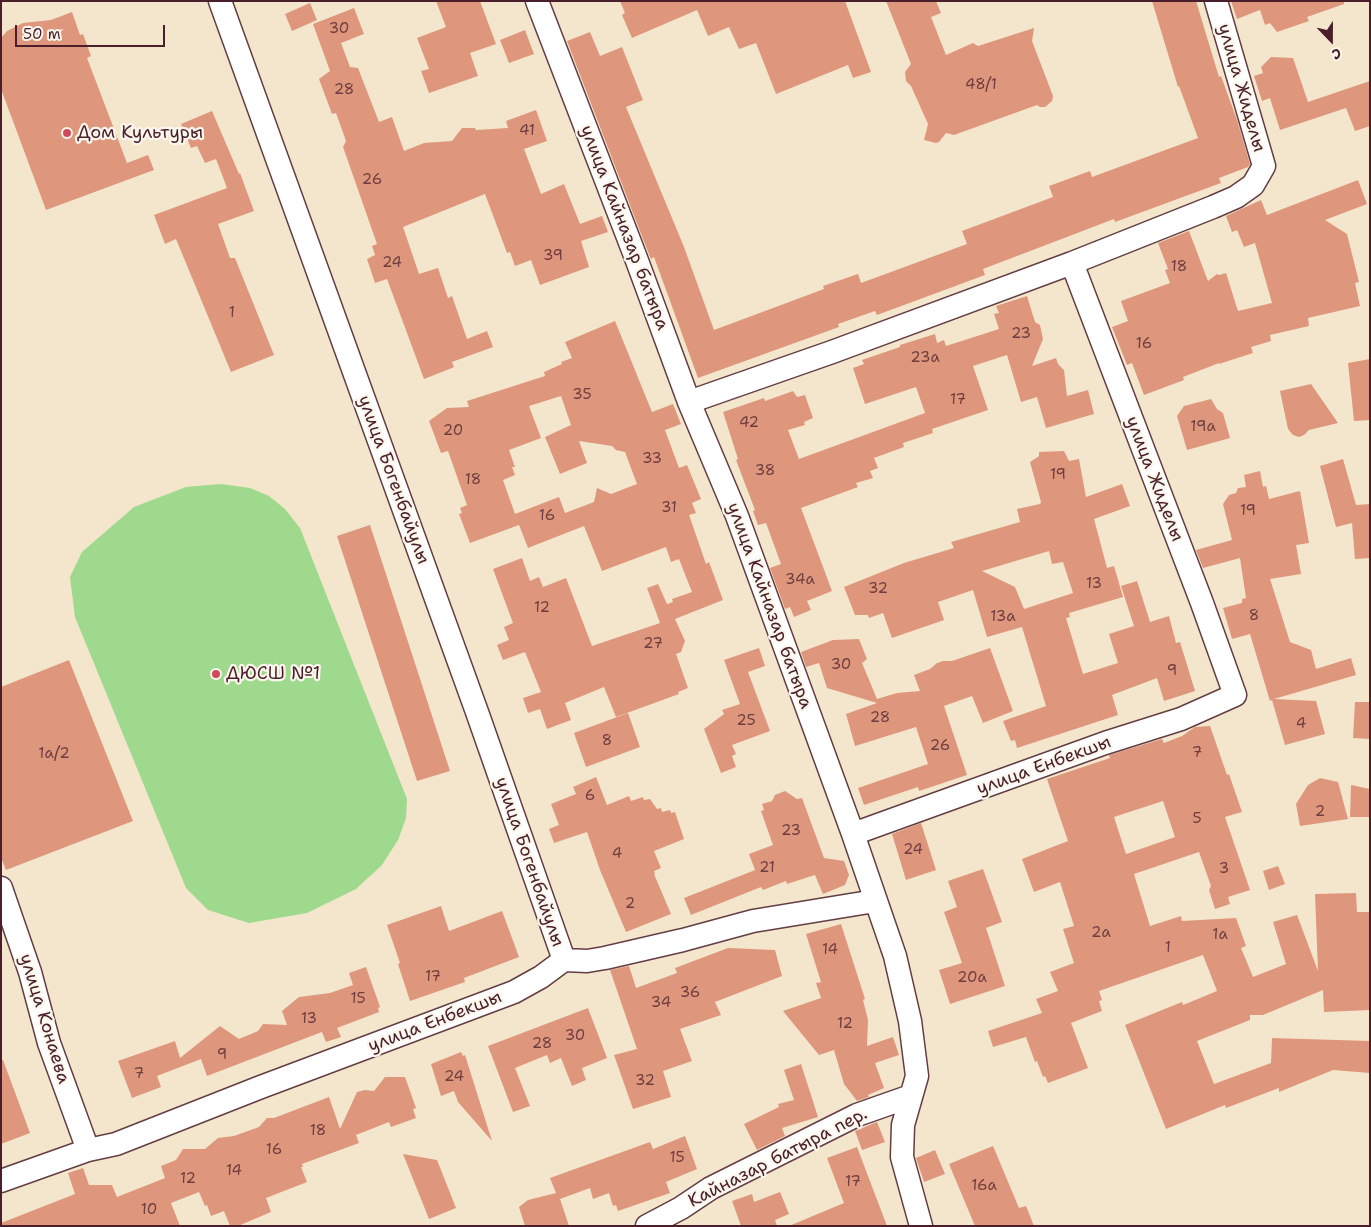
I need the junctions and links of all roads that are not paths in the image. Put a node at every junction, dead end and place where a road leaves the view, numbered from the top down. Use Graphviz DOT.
graph roads {
  1 [pos="220,1"];
  2 [pos="537,1"];
  3 [pos="1216,1"];
  4 [pos="1072,263"];
  5 [pos="689,402"];
  6 [pos="1235,695"];
  7 [pos="853,834"];
  8 [pos="1,888"];
  9 [pos="875,901"];
  10 [pos="564,960"];
  11 [pos="911,1096"];
  12 [pos="88,1150"];
  13 [pos="1,1180"];
  14 [pos="647,1226"];
  15 [pos="921,1226"];
  1 -- 10 [label="street, улица Богенбайулы"];
  2 -- 5 [label="street, улица Кайназар батыра"];
  3 -- 4 [label="street, улица Жиделы"];
  4 -- 5 [label="street, улица Жиделы"];
  4 -- 6 [label="street, улица Жиделы"];
  5 -- 7 [label="street, улица Кайназар батыра"];
  6 -- 7 [label="street, улица Енбекшы"];
  7 -- 9 [label="street, улица Кайназар батыра"];
  8 -- 12 [label="street, улица Конаева"];
  9 -- 10 [label="street"];
  9 -- 11 [label="street, улица Кайназар батыра"];
  10 -- 12 [label="street, улица Енбекшы"];
  11 -- 14 [label="street, Кайназар батыра пер."];
  11 -- 15 [label="street, улица Кайназар батыра"];
  12 -- 13 [label="street, улица Енбекшы"];
}
